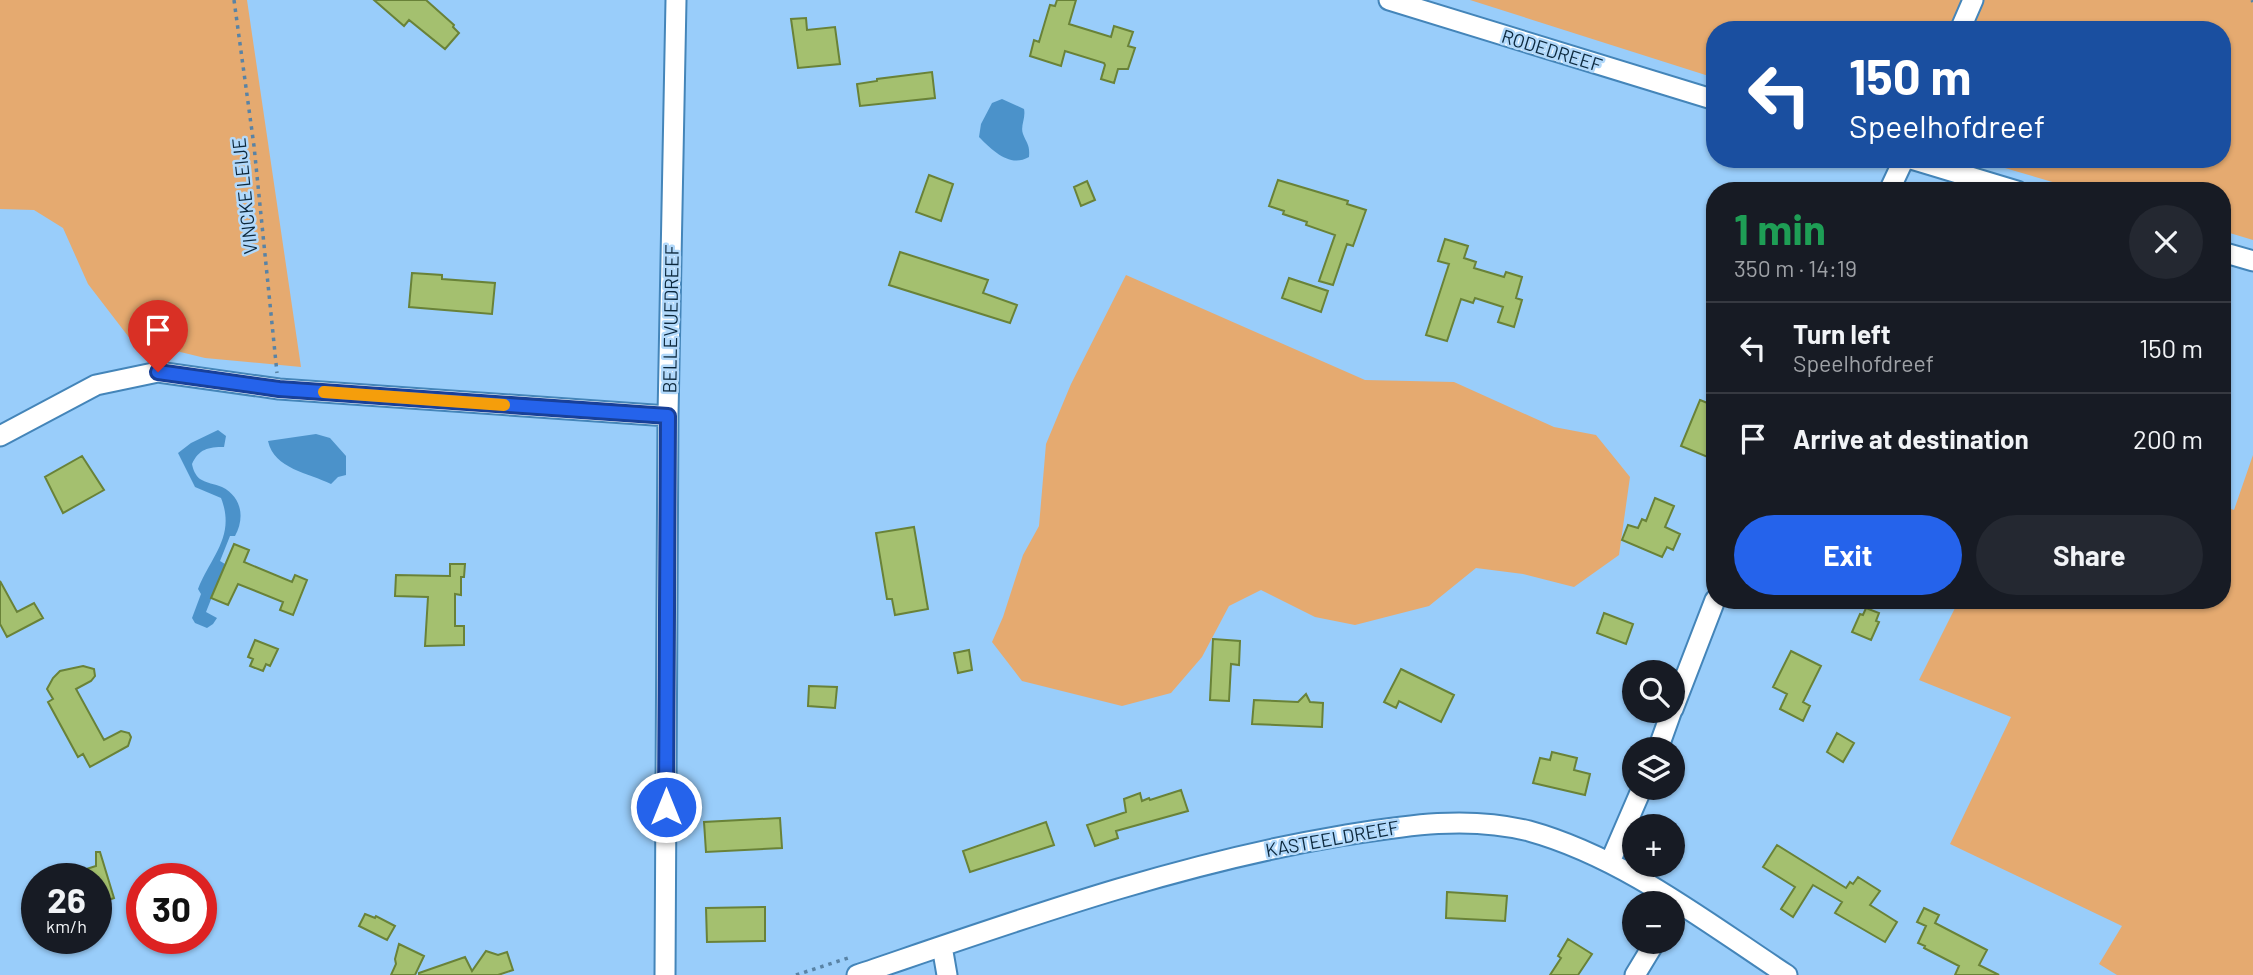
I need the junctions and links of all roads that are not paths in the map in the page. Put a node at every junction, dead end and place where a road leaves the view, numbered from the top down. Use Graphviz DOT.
graph roads {
  1 [pos="676,0"];
  2 [pos="1389,0"];
  3 [pos="1973,0"];
  4 [pos="1964,21"];
  5 [pos="1706,97"];
  6 [pos="1941,168"];
  7 [pos="1987,182"];
  8 [pos="2231,255"];
  9 [pos="2253,261"];
  10 [pos="668,416"];
  11 [pos="0,436"];
  12 [pos="1712,609"];
  13 [pos="1685,679"];
  14 [pos="1637,800"];
  15 [pos="1610,862"];
  16 [pos="1651,891"];
  17 [pos="1685,914"];
  18 [pos="942,946"];
  19 [pos="1648,954"];
  20 [pos="665,975"];
  21 [pos="857,975"];
  22 [pos="947,975"];
  23 [pos="1635,975"];
  24 [pos="1787,975"];
  1 -- 10 [label="street, BELLEVUEDREEF"];
  2 -- 5 [label="street, RODEDREEF"];
  3 -- 4 [label="street"];
  6 -- 7 [label="street"];
  8 -- 9 [label="street"];
  10 -- 11 [label="street"];
  10 -- 20 [label="street, BELLEVUEDREEF"];
  12 -- 13 [label="street"];
  14 -- 15 [label="street"];
  15 -- 16 [label="street, KASTEELDREEF"];
  15 -- 18 [label="street, KASTEELDREEF"];
  17 -- 24 [label="street, KASTEELDREEF"];
  18 -- 21 [label="street, KASTEELDREEF"];
  18 -- 22 [label="street"];
  19 -- 23 [label="street"];
}
